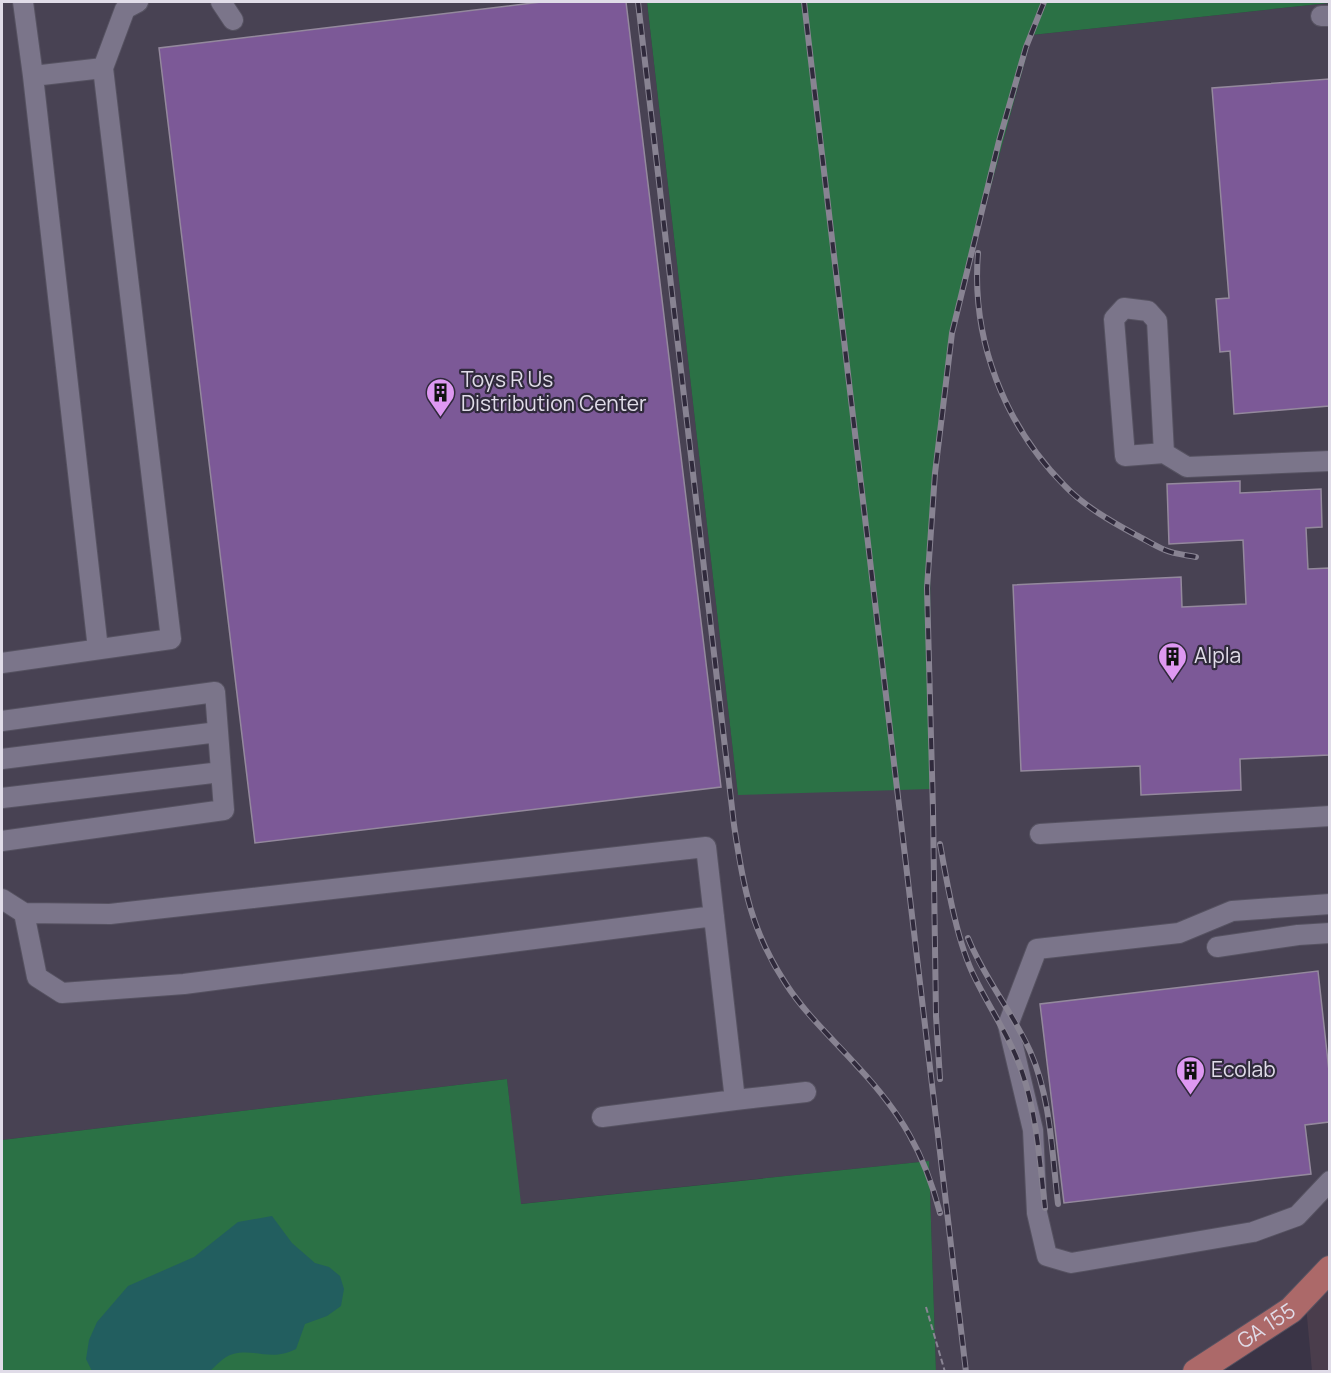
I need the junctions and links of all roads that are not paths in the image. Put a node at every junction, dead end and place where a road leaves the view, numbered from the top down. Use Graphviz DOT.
graph roads {
  1 [pos="23,2"];
  2 [pos="138,2"];
  3 [pos="221,2"];
  4 [pos="233,20"];
  5 [pos="103,68"];
  6 [pos="33,76"];
  7 [pos="1164,453"];
  8 [pos="1329,461"];
  9 [pos="98,649"];
  10 [pos="2,663"];
  11 [pos="2,721"];
  12 [pos="218,732"];
  13 [pos="2,759"];
  14 [pos="221,772"];
  15 [pos="2,798"];
  16 [pos="1329,816"];
  17 [pos="1040,834"];
  18 [pos="2,841"];
  19 [pos="2,899"];
  20 [pos="1329,904"];
  21 [pos="24,913"];
  22 [pos="714,916"];
  23 [pos="1329,933"];
  24 [pos="1217,947"];
  25 [pos="806,1092"];
  26 [pos="735,1100"];
  27 [pos="602,1117"];
  28 [pos="1329,1181"];
  29 [pos="1329,1269"];
  30 [pos="1196,1371"];
  1 -- 6 [label="lane"];
  2 -- 5 [label="lane"];
  3 -- 4 [label="lane"];
  5 -- 6 [label="lane"];
  5 -- 9 [label="lane"];
  6 -- 9 [label="lane"];
  7 -- 7 [label="lane"];
  7 -- 8 [label="lane"];
  9 -- 10 [label="lane"];
  11 -- 12 [label="lane"];
  12 -- 13 [label="lane"];
  12 -- 14 [label="lane"];
  14 -- 15 [label="lane"];
  14 -- 18 [label="lane"];
  16 -- 17 [label="lane"];
  19 -- 21 [label="lane"];
  20 -- 28 [label="lane"];
  21 -- 22 [label="lane"];
  21 -- 22 [label="lane"];
  22 -- 26 [label="lane"];
  23 -- 24 [label="lane"];
  25 -- 26 [label="lane"];
  26 -- 27 [label="lane"];
  29 -- 30 [label="main road, GA 155 / GA 155"];
}
